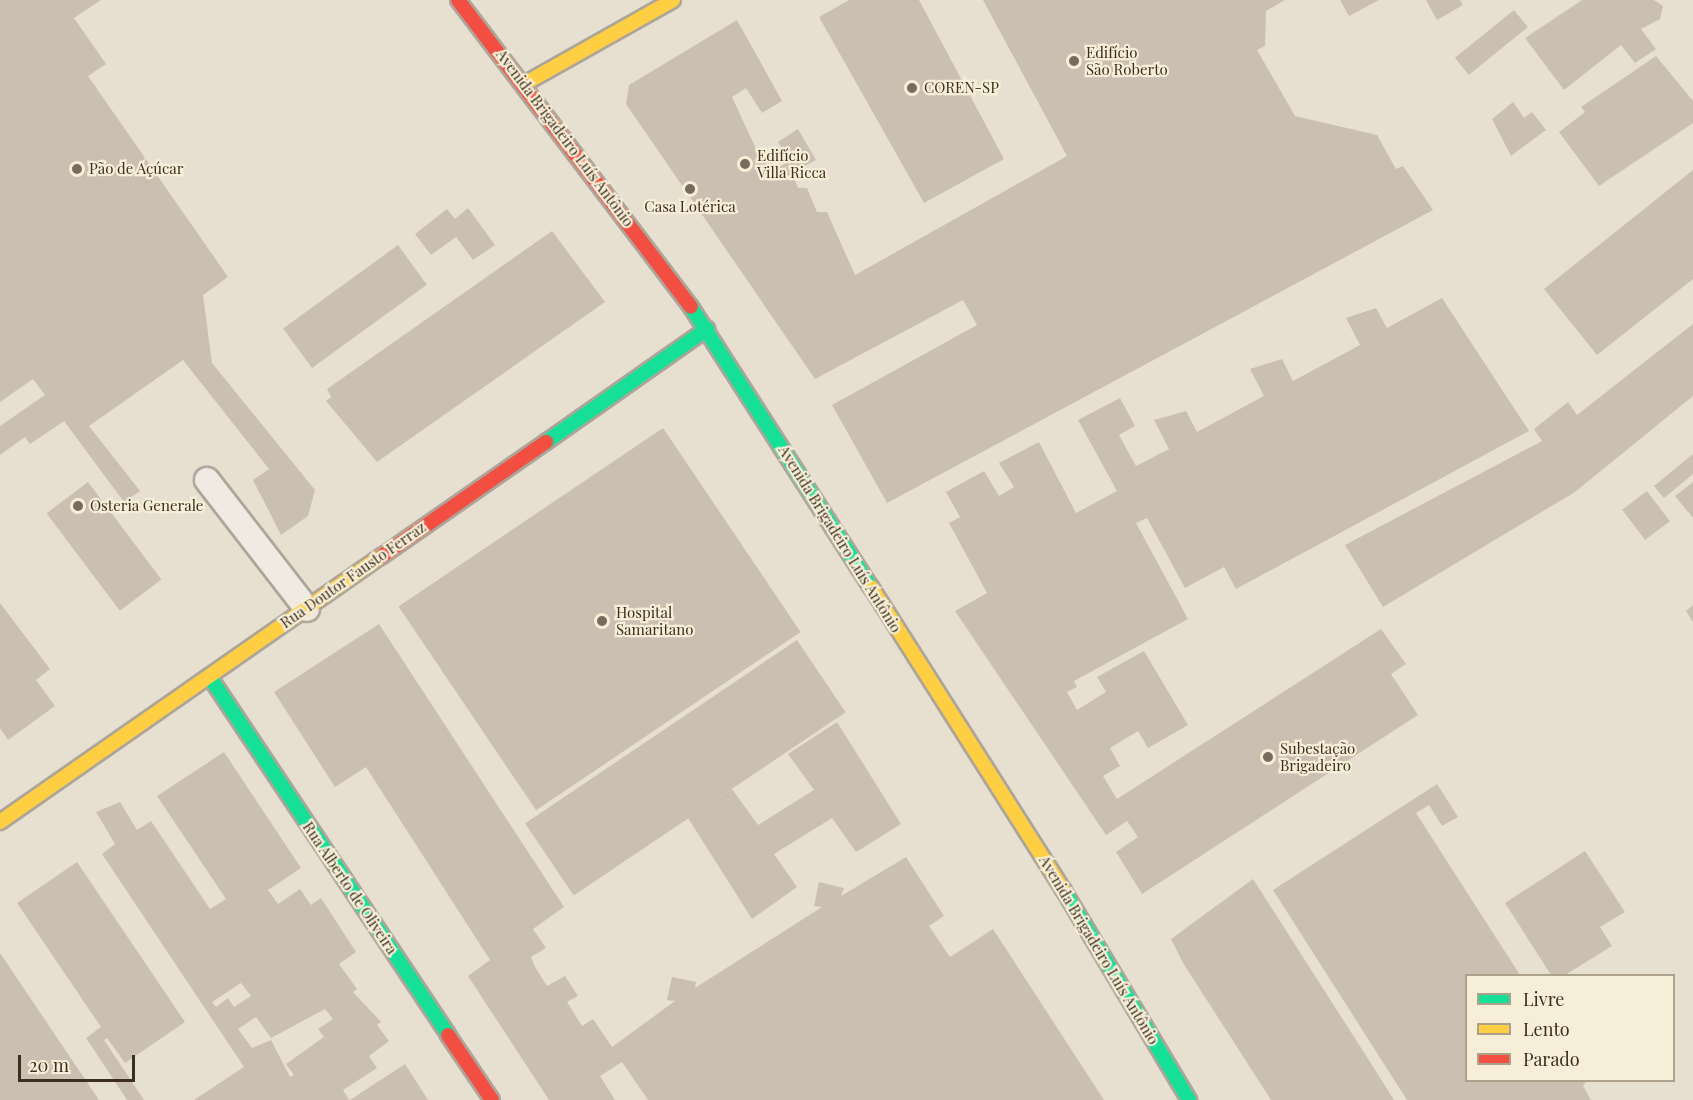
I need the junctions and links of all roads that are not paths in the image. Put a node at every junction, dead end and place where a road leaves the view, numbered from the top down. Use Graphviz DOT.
graph roads {
  1 [pos="458,0"];
  2 [pos="674,0"];
  3 [pos="524,84"];
  4 [pos="707,329"];
  5 [pos="207,480"];
  6 [pos="307,609"];
  7 [pos="209,676"];
  8 [pos="0,822"];
  9 [pos="492,1100"];
  10 [pos="1189,1100"];
  1 -- 3 [label="street, Avenida Brigadeiro Luís Antônio"];
  2 -- 3 [label="street"];
  3 -- 4 [label="street, Avenida Brigadeiro Luís Antônio"];
  4 -- 6 [label="street, Rua Doutor Fausto Ferraz"];
  4 -- 10 [label="street, Avenida Brigadeiro Luís Antônio"];
  5 -- 6 [label="lane"];
  6 -- 7 [label="street, Rua Doutor Fausto Ferraz"];
  7 -- 8 [label="street, Rua Doutor Fausto Ferraz"];
  7 -- 9 [label="street, Rua Alberto de Oliveira"];
}
